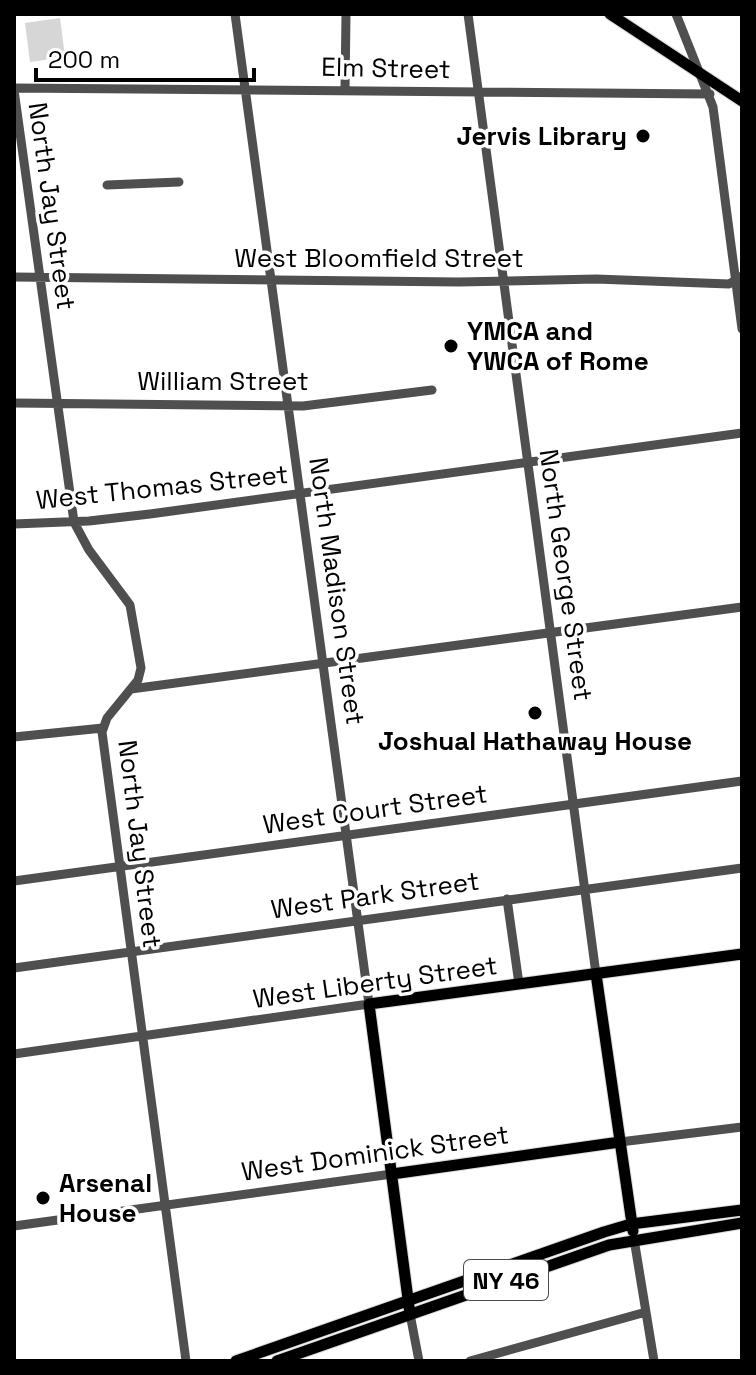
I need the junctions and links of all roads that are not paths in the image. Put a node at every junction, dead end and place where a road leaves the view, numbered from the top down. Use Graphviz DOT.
graph roads {
  1 [pos="235,14"];
  2 [pos="346,14"];
  3 [pos="468,14"];
  4 [pos="610,14"];
  5 [pos="676,14"];
  6 [pos="700,73"];
  7 [pos="246,88"];
  8 [pos="14,89"];
  9 [pos="345,89"];
  10 [pos="478,91"];
  11 [pos="710,94"];
  12 [pos="742,101"];
  13 [pos="179,182"];
  14 [pos="107,185"];
  15 [pos="14,277"];
  16 [pos="40,277"];
  17 [pos="739,278"];
  18 [pos="271,279"];
  19 [pos="505,282"];
  20 [pos="742,329"];
  21 [pos="432,390"];
  22 [pos="14,403"];
  23 [pos="57,403"];
  24 [pos="289,405"];
  25 [pos="742,433"];
  26 [pos="529,462"];
  27 [pos="301,494"];
  28 [pos="74,522"];
  29 [pos="14,524"];
  30 [pos="742,607"];
  31 [pos="553,633"];
  32 [pos="325,664"];
  33 [pos="131,689"];
  34 [pos="103,728"];
  35 [pos="14,737"];
  36 [pos="742,781"];
  37 [pos="574,804"];
  38 [pos="347,834"];
  39 [pos="121,866"];
  40 [pos="742,868"];
  41 [pos="14,881"];
  42 [pos="584,888"];
  43 [pos="507,899"];
  44 [pos="359,920"];
  45 [pos="132,951"];
  46 [pos="742,954"];
  47 [pos="14,968"];
  48 [pos="596,974"];
  49 [pos="519,984"];
  50 [pos="369,1004"];
  51 [pos="140,1035"];
  52 [pos="14,1054"];
  53 [pos="742,1127"];
  54 [pos="620,1142"];
  55 [pos="392,1174"];
  56 [pos="164,1204"];
  57 [pos="742,1210"];
  58 [pos="742,1223"];
  59 [pos="631,1224"];
  60 [pos="14,1226"];
  61 [pos="634,1239"];
  62 [pos="409,1299"];
  63 [pos="646,1312"];
  64 [pos="410,1314"];
  65 [pos="186,1361"];
  66 [pos="236,1361"];
  67 [pos="277,1361"];
  68 [pos="419,1361"];
  69 [pos="470,1361"];
  70 [pos="654,1361"];
  1 -- 7 [label="street, North Madison Street"];
  2 -- 9 [label="street"];
  3 -- 10 [label="street, North George Street"];
  4 -- 6 [label="main road"];
  5 -- 6 [label="street"];
  6 -- 11 [label="street"];
  6 -- 12 [label="main road"];
  7 -- 8 [label="street, Elm Street"];
  7 -- 9 [label="street, Elm Street"];
  7 -- 18 [label="street, North Madison Street"];
  8 -- 16 [label="street, North Jay Street"];
  9 -- 10 [label="street, Elm Street"];
  10 -- 11 [label="street, Elm Street"];
  10 -- 19 [label="street, North George Street"];
  11 -- 17 [label="street"];
  13 -- 14 [label="street"];
  15 -- 16 [label="street, West Bloomfield Street"];
  16 -- 18 [label="street, West Bloomfield Street"];
  16 -- 23 [label="street, North Jay Street"];
  17 -- 19 [label="street, West Bloomfield Street"];
  17 -- 20 [label="street"];
  18 -- 19 [label="street, West Bloomfield Street"];
  18 -- 24 [label="street, North Madison Street"];
  19 -- 26 [label="street, North George Street"];
  21 -- 24 [label="street, William Street"];
  22 -- 23 [label="street, William Street"];
  23 -- 24 [label="street, William Street"];
  23 -- 28 [label="street, North Jay Street"];
  24 -- 27 [label="street, North Madison Street"];
  25 -- 26 [label="street, West Thomas Street"];
  26 -- 27 [label="street, West Thomas Street"];
  26 -- 31 [label="street, North George Street"];
  27 -- 28 [label="street, West Thomas Street"];
  27 -- 32 [label="street, North Madison Street"];
  28 -- 29 [label="street, West Thomas Street"];
  28 -- 33 [label="street, North Jay Street"];
  30 -- 31 [label="street"];
  31 -- 32 [label="street"];
  31 -- 37 [label="street, North George Street"];
  32 -- 33 [label="street"];
  32 -- 38 [label="street, North Madison Street"];
  33 -- 34 [label="street, North Jay Street"];
  34 -- 35 [label="street"];
  34 -- 39 [label="street, North Jay Street"];
  36 -- 37 [label="street, West Court Street"];
  37 -- 38 [label="street, West Court Street"];
  37 -- 42 [label="street, North George Street"];
  38 -- 39 [label="street, West Court Street"];
  38 -- 44 [label="street, North Madison Street"];
  39 -- 41 [label="street, West Court Street"];
  39 -- 45 [label="street, North Jay Street"];
  40 -- 42 [label="street, West Park Street"];
  42 -- 43 [label="street, West Park Street"];
  42 -- 48 [label="street, North George Street"];
  43 -- 44 [label="street, West Park Street"];
  43 -- 49 [label="street"];
  44 -- 45 [label="street, West Park Street"];
  44 -- 50 [label="street, North Madison Street"];
  45 -- 47 [label="street, West Park Street"];
  45 -- 51 [label="street, North Jay Street"];
  46 -- 48 [label="main road, West Liberty Street"];
  48 -- 49 [label="main road, West Liberty Street"];
  48 -- 54 [label="main road, North George Street"];
  49 -- 50 [label="main road, West Liberty Street"];
  50 -- 51 [label="street, West Liberty Street"];
  50 -- 55 [label="main road, North Madison Street"];
  51 -- 52 [label="street, West Liberty Street"];
  51 -- 56 [label="street, North Jay Street"];
  53 -- 54 [label="street, West Dominick Street"];
  54 -- 55 [label="main road, West Dominick Street"];
  54 -- 59 [label="main road, North George Street"];
  55 -- 56 [label="street, West Dominick Street"];
  55 -- 62 [label="main road, North Madison Street"];
  56 -- 60 [label="street, West Dominick Street"];
  56 -- 65 [label="street, North Jay Street"];
  57 -- 59 [label="main road, NY 46"];
  58 -- 61 [label="main road, NY 46"];
  59 -- 61 [label="main road, North George Street"];
  59 -- 62 [label="main road, NY 46"];
  61 -- 63 [label="street"];
  61 -- 64 [label="main road, NY 46"];
  62 -- 64 [label="main road, North Madison Street"];
  62 -- 66 [label="main road, NY 46"];
  63 -- 69 [label="street"];
  63 -- 70 [label="street"];
  64 -- 67 [label="main road, NY 46"];
  64 -- 68 [label="street"];
}
